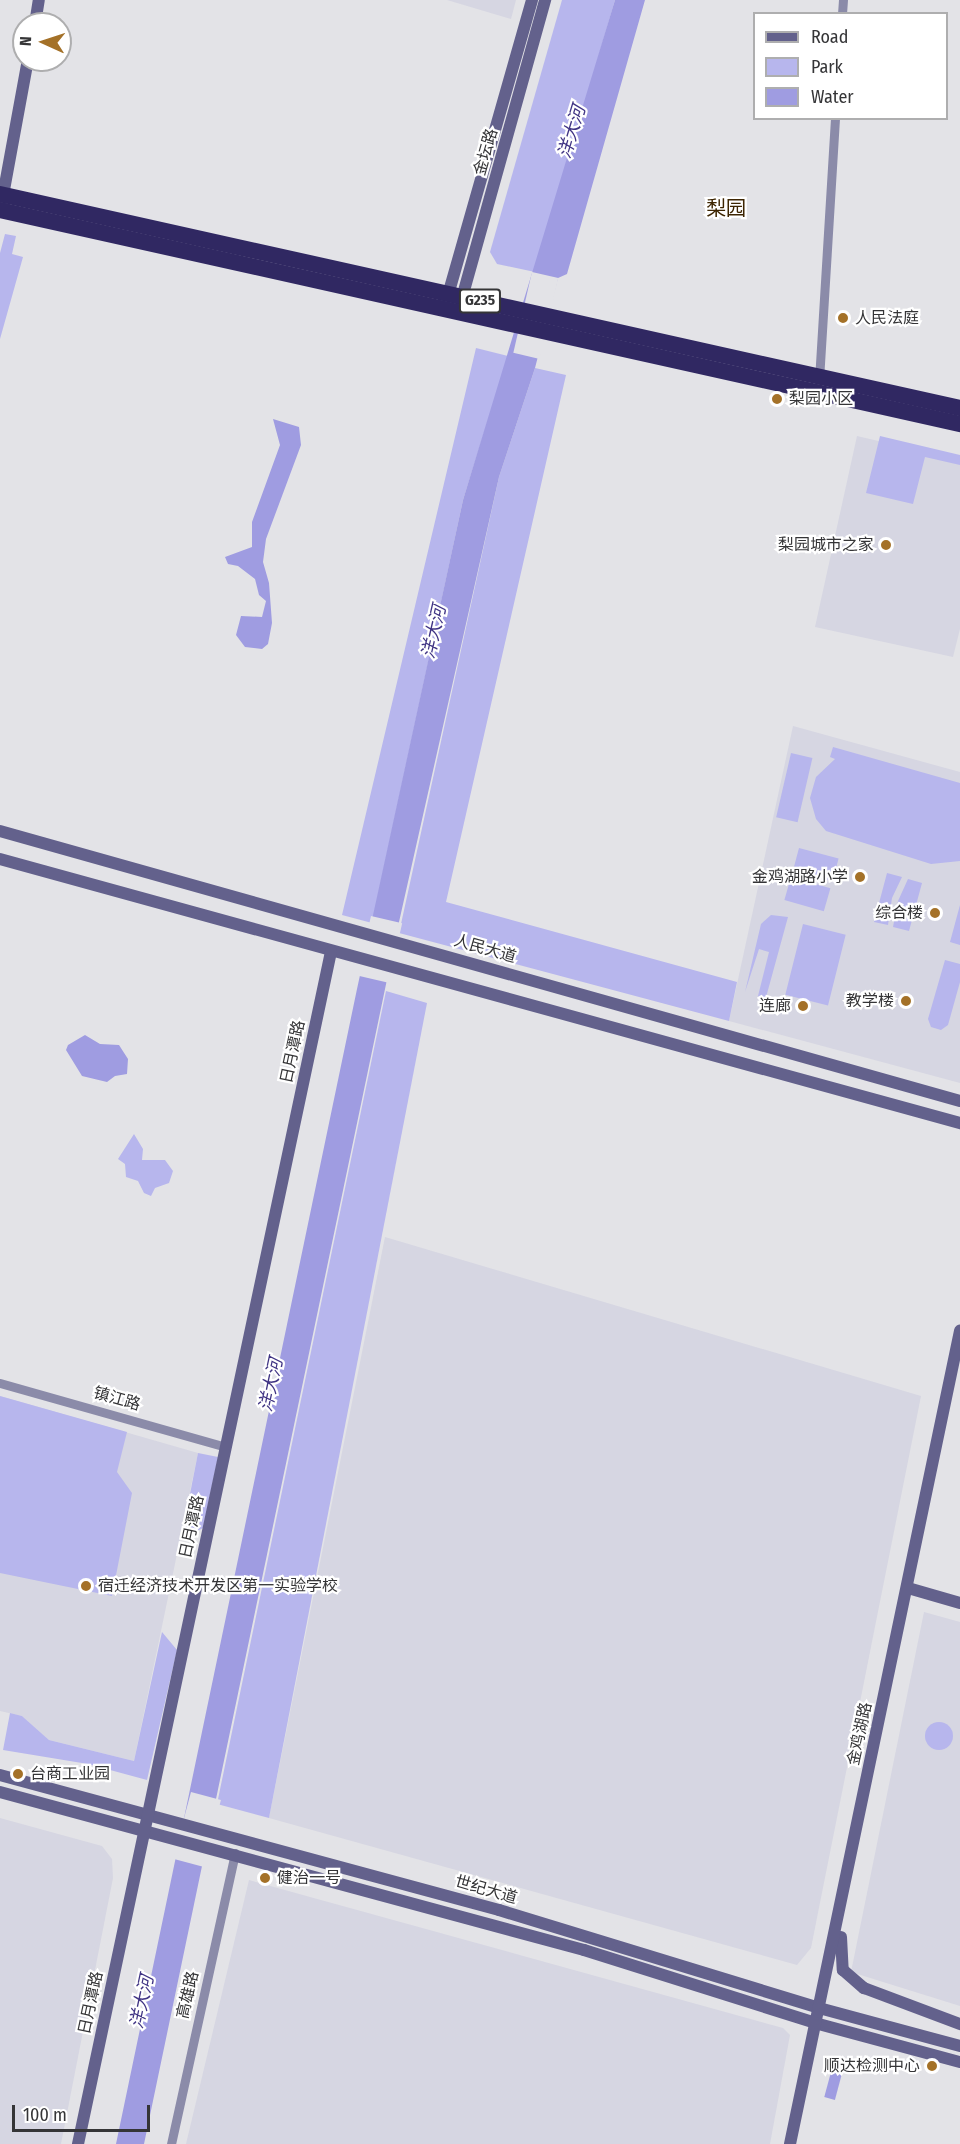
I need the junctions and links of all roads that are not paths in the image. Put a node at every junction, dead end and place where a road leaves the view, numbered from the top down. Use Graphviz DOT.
graph roads {
  1 [pos="532,0"];
  2 [pos="545,0"];
  3 [pos="26,72"];
  4 [pos="835,120"];
  5 [pos="1,204"];
  6 [pos="453,303"];
  7 [pos="819,385"];
  8 [pos="960,408"];
  9 [pos="960,424"];
  10 [pos="0,831"];
  11 [pos="0,859"];
  12 [pos="331,952"];
  13 [pos="940,1095"];
  14 [pos="960,1101"];
  15 [pos="936,1117"];
  16 [pos="960,1124"];
  17 [pos="960,1331"];
  18 [pos="0,1383"];
  19 [pos="226,1447"];
  20 [pos="908,1588"];
  21 [pos="960,1603"];
  22 [pos="0,1775"];
  23 [pos="0,1792"];
  24 [pos="150,1815"];
  25 [pos="146,1831"];
  26 [pos="235,1853"];
  27 [pos="843,1898"];
  28 [pos="819,2008"];
  29 [pos="816,2023"];
  30 [pos="960,2024"];
  31 [pos="960,2046"];
  32 [pos="960,2062"];
  33 [pos="78,2144"];
  34 [pos="171,2144"];
  35 [pos="790,2144"];
  1 -- 6 [label="street, 金坛路"];
  2 -- 6 [label="street, 金坛路"];
  3 -- 5 [label="street"];
  4 -- 7 [label="street"];
  5 -- 6 [label="highway, G235"];
  6 -- 7 [label="highway, G235"];
  7 -- 8 [label="highway, G235"];
  7 -- 9 [label="highway, G235"];
  10 -- 13 [label="street, 人民大道"];
  11 -- 12 [label="street"];
  12 -- 15 [label="street"];
  12 -- 19 [label="street, 日月潭路"];
  13 -- 14 [label="street, 人民大道"];
  13 -- 15 [label="street"];
  15 -- 16 [label="street"];
  17 -- 20 [label="street, 金鸡湖路"];
  18 -- 19 [label="street, 镇江路"];
  19 -- 24 [label="street, 日月潭路"];
  20 -- 21 [label="street"];
  20 -- 27 [label="street, 金鸡湖路"];
  22 -- 24 [label="street, 世纪大道"];
  23 -- 25 [label="street, 世纪大道"];
  24 -- 25 [label="street, 日月潭路"];
  24 -- 28 [label="street, 世纪大道"];
  25 -- 26 [label="street, 世纪大道"];
  25 -- 33 [label="street, 日月潭路"];
  26 -- 29 [label="street, 世纪大道"];
  26 -- 34 [label="street, 高雄路"];
  27 -- 28 [label="street, 金鸡湖路"];
  27 -- 30 [label="street"];
  28 -- 29 [label="street, 金鸡湖路"];
  28 -- 31 [label="street, 世纪大道"];
  29 -- 32 [label="street, 世纪大道"];
  29 -- 35 [label="street, 金鸡湖路"];
}
